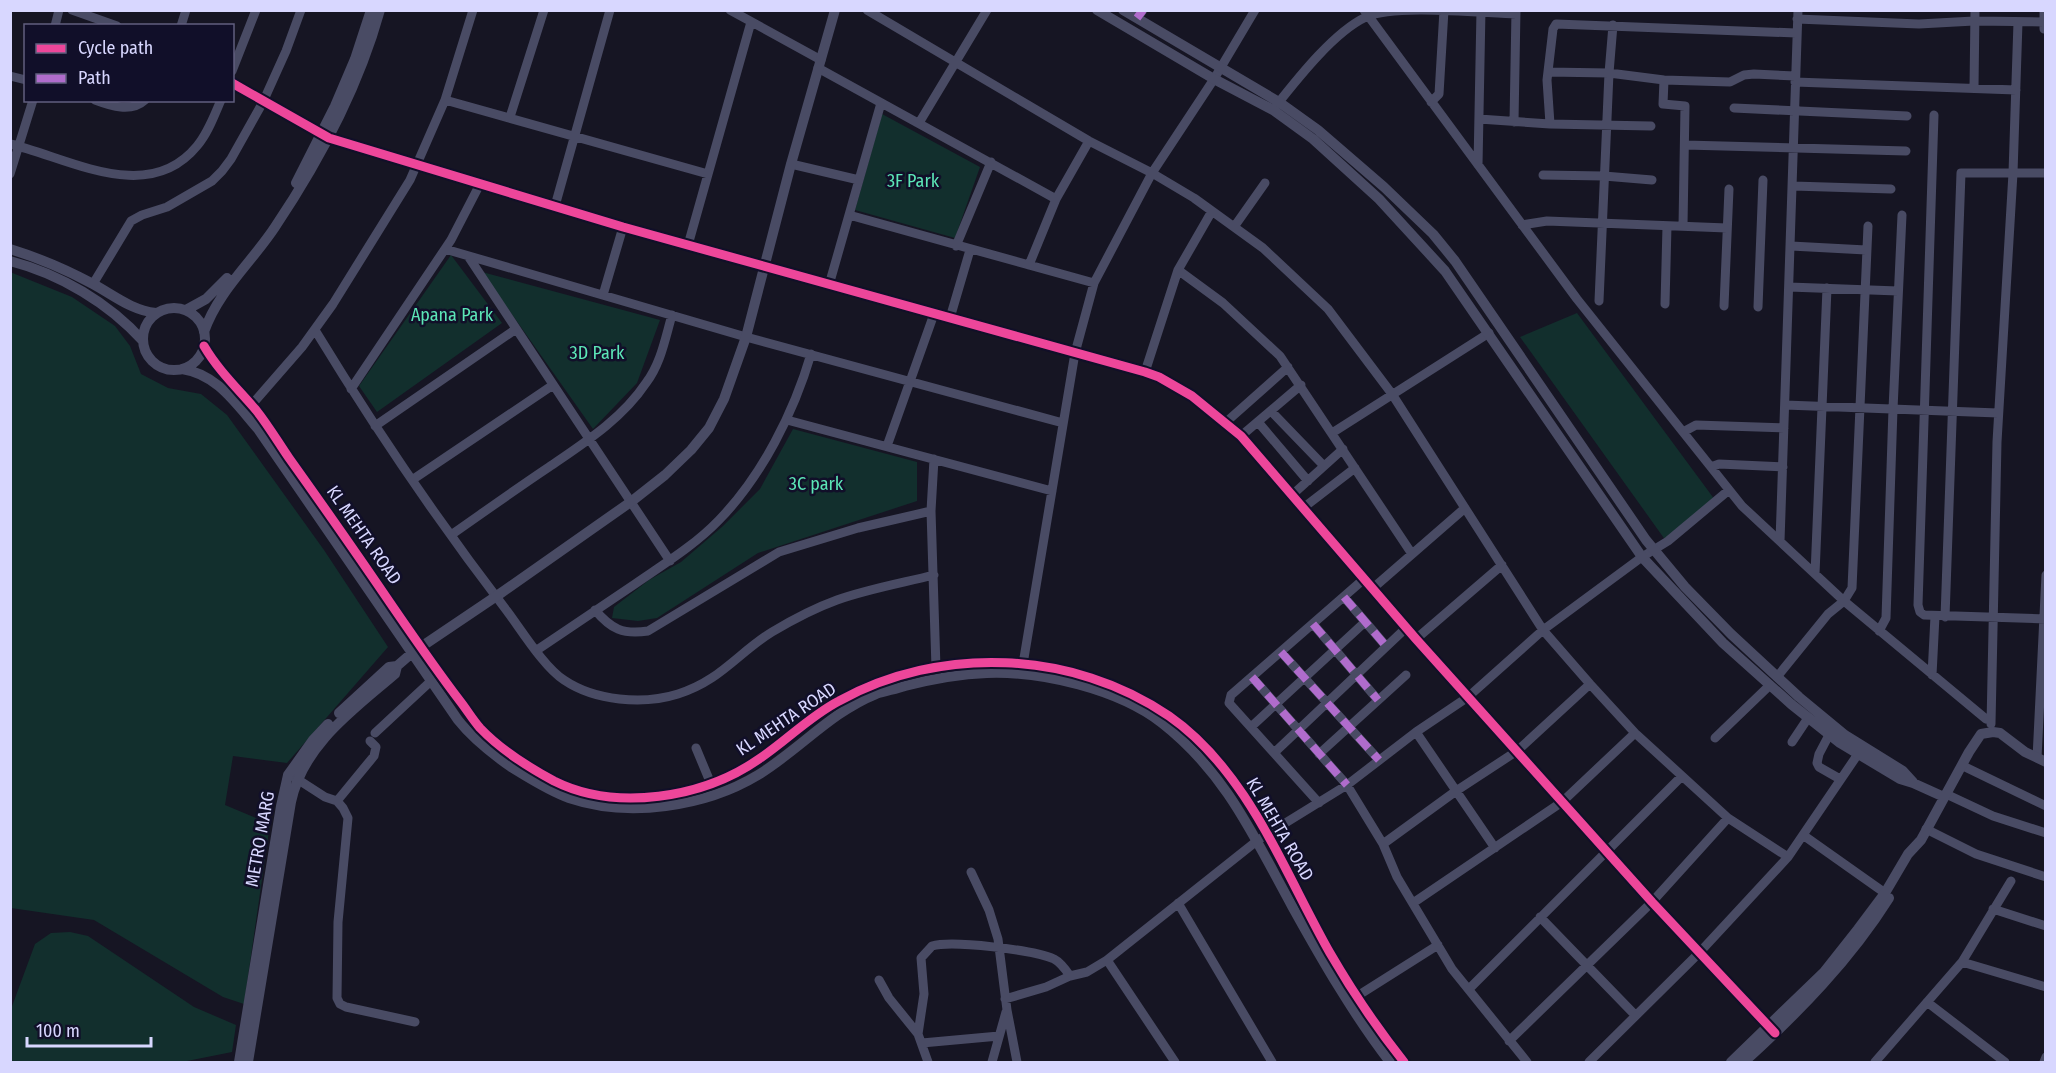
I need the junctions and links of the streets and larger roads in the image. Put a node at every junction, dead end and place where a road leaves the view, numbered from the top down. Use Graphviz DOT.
graph roads {
  1 [pos="72,10"];
  2 [pos="256,10"];
  3 [pos="301,10"];
  4 [pos="371,10"];
  5 [pos="380,10"];
  6 [pos="473,10"];
  7 [pos="544,10"];
  8 [pos="610,10"];
  9 [pos="730,10"];
  10 [pos="835,10"];
  11 [pos="867,10"];
  12 [pos="987,10"];
  13 [pos="1097,10"];
  14 [pos="1123,10"];
  15 [pos="1256,10"];
  16 [pos="1975,10"];
  17 [pos="2011,10"];
  18 [pos="2044,10"];
  19 [pos="1444,11"];
  20 [pos="1481,12"];
  21 [pos="1516,12"];
  22 [pos="1366,13"];
  23 [pos="1140,14"];
  24 [pos="1797,15"];
  25 [pos="1974,21"];
  26 [pos="751,22"];
  27 [pos="2014,22"];
  28 [pos="111,24"];
  29 [pos="1613,25"];
  30 [pos="2044,26"];
  31 [pos="1796,33"];
  32 [pos="819,64"];
  33 [pos="956,64"];
  34 [pos="234,66"];
  35 [pos="1221,67"];
  36 [pos="1548,72"];
  37 [pos="1609,73"];
  38 [pos="1214,79"];
  39 [pos="1795,79"];
  40 [pos="1664,80"];
  41 [pos="234,84"];
  42 [pos="1974,88"];
  43 [pos="2016,90"];
  44 [pos="445,100"];
  45 [pos="32,102"];
  46 [pos="103,102"];
  47 [pos="143,102"];
  48 [pos="219,102"];
  49 [pos="263,102"];
  50 [pos="1431,102"];
  51 [pos="881,103"];
  52 [pos="1276,106"];
  53 [pos="1734,108"];
  54 [pos="1794,111"];
  55 [pos="1934,115"];
  56 [pos="1907,116"];
  57 [pos="510,117"];
  58 [pos="1479,119"];
  59 [pos="1514,122"];
  60 [pos="920,123"];
  61 [pos="1550,124"];
  62 [pos="1606,125"];
  63 [pos="1651,126"];
  64 [pos="325,136"];
  65 [pos="574,136"];
  66 [pos="1089,141"];
  67 [pos="15,145"];
  68 [pos="1685,145"];
  69 [pos="1794,148"];
  70 [pos="1906,151"];
  71 [pos="991,162"];
  72 [pos="791,164"];
  73 [pos="1478,165"];
  74 [pos="416,166"];
  75 [pos="1152,173"];
  76 [pos="2013,173"];
  77 [pos="2046,173"];
  78 [pos="10,174"];
  79 [pos="708,174"];
  80 [pos="1543,175"];
  81 [pos="1604,176"];
  82 [pos="859,180"];
  83 [pos="1652,180"];
  84 [pos="1763,180"];
  85 [pos="1265,183"];
  86 [pos="480,184"];
  87 [pos="1793,186"];
  88 [pos="1730,189"];
  89 [pos="1891,189"];
  90 [pos="1056,199"];
  91 [pos="555,206"];
  92 [pos="1212,211"];
  93 [pos="849,215"];
  94 [pos="1902,215"];
  95 [pos="1602,223"];
  96 [pos="1522,225"];
  97 [pos="1668,226"];
  98 [pos="1683,226"];
  99 [pos="1868,226"];
  100 [pos="623,227"];
  101 [pos="1234,227"];
  102 [pos="1727,228"];
  103 [pos="688,245"];
  104 [pos="956,246"];
  105 [pos="1791,246"];
  106 [pos="10,249"];
  107 [pos="445,249"];
  108 [pos="970,250"];
  109 [pos="1866,250"];
  110 [pos="468,256"];
  111 [pos="10,261"];
  112 [pos="1029,265"];
  113 [pos="764,267"];
  114 [pos="1178,270"];
  115 [pos="1094,283"];
  116 [pos="93,284"];
  117 [pos="829,285"];
  118 [pos="1789,287"];
  119 [pos="1827,288"];
  120 [pos="1864,290"];
  121 [pos="1898,291"];
  122 [pos="603,295"];
  123 [pos="1599,301"];
  124 [pos="1665,303"];
  125 [pos="1724,306"];
  126 [pos="1758,307"];
  127 [pos="186,310"];
  128 [pos="156,313"];
  129 [pos="934,314"];
  130 [pos="672,315"];
  131 [pos="950,318"];
  132 [pos="516,329"];
  133 [pos="315,330"];
  134 [pos="204,332"];
  135 [pos="1489,333"];
  136 [pos="746,337"];
  137 [pos="143,341"];
  138 [pos="204,346"];
  139 [pos="1075,353"];
  140 [pos="811,354"];
  141 [pos="1288,367"];
  142 [pos="182,369"];
  143 [pos="1145,372"];
  144 [pos="910,382"];
  145 [pos="553,385"];
  146 [pos="1301,385"];
  147 [pos="351,389"];
  148 [pos="1392,394"];
  149 [pos="1785,405"];
  150 [pos="1822,405"];
  151 [pos="1859,407"];
  152 [pos="248,409"];
  153 [pos="1893,409"];
  154 [pos="1923,410"];
  155 [pos="1271,411"];
  156 [pos="1952,411"];
  157 [pos="1998,413"];
  158 [pos="788,420"];
  159 [pos="1258,422"];
  160 [pos="1063,423"];
  161 [pos="1225,423"];
  162 [pos="375,426"];
  163 [pos="1784,428"];
  164 [pos="1683,432"];
  165 [pos="1332,433"];
  166 [pos="1241,436"];
  167 [pos="589,439"];
  168 [pos="887,446"];
  169 [pos="1343,449"];
  170 [pos="933,459"];
  171 [pos="1324,466"];
  172 [pos="1711,467"];
  173 [pos="1783,467"];
  174 [pos="1355,468"];
  175 [pos="412,480"];
  176 [pos="1308,481"];
  177 [pos="1729,490"];
  178 [pos="1052,491"];
  179 [pos="1292,495"];
  180 [pos="632,501"];
  181 [pos="1303,508"];
  182 [pos="1465,508"];
  183 [pos="931,511"];
  184 [pos="451,535"];
  185 [pos="1780,541"];
  186 [pos="1654,549"];
  187 [pos="1412,554"];
  188 [pos="1642,557"];
  189 [pos="670,561"];
  190 [pos="1502,565"];
  191 [pos="934,574"];
  192 [pos="1815,574"];
  193 [pos="2046,574"];
  194 [pos="1364,579"];
  195 [pos="1372,589"];
  196 [pos="496,597"];
  197 [pos="1344,597"];
  198 [pos="1844,601"];
  199 [pos="595,610"];
  200 [pos="1940,616"];
  201 [pos="1993,618"];
  202 [pos="2045,619"];
  203 [pos="1365,622"];
  204 [pos="1313,624"];
  205 [pos="1406,628"];
  206 [pos="1544,630"];
  207 [pos="1879,632"];
  208 [pos="1416,639"];
  209 [pos="1386,646"];
  210 [pos="416,649"];
  211 [pos="1336,649"];
  212 [pos="537,650"];
  213 [pos="1281,652"];
  214 [pos="1023,664"];
  215 [pos="936,668"];
  216 [pos="1357,674"];
  217 [pos="1021,675"];
  218 [pos="1406,675"];
  219 [pos="1932,675"];
  220 [pos="1252,677"];
  221 [pos="1304,678"];
  222 [pos="431,681"];
  223 [pos="1773,681"];
  224 [pos="1590,684"];
  225 [pos="1468,697"];
  226 [pos="1378,700"];
  227 [pos="1327,703"];
  228 [pos="1276,705"];
  229 [pos="1808,718"];
  230 [pos="1992,726"];
  231 [pos="1251,727"];
  232 [pos="1348,727"];
  233 [pos="1298,729"];
  234 [pos="1416,732"];
  235 [pos="1635,733"];
  236 [pos="1829,735"];
  237 [pos="1715,738"];
  238 [pos="1792,742"];
  239 [pos="696,748"];
  240 [pos="1517,751"];
  241 [pos="1275,752"];
  242 [pos="1319,754"];
  243 [pos="1858,754"];
  244 [pos="1379,760"];
  245 [pos="2041,760"];
  246 [pos="1963,766"];
  247 [pos="293,777"];
  248 [pos="1681,777"];
  249 [pos="1840,779"];
  250 [pos="1913,783"];
  251 [pos="711,784"];
  252 [pos="1347,785"];
  253 [pos="1456,791"];
  254 [pos="1945,796"];
  255 [pos="337,801"];
  256 [pos="1562,802"];
  257 [pos="1319,803"];
  258 [pos="2046,806"];
  259 [pos="1728,818"];
  260 [pos="1926,829"];
  261 [pos="2046,832"];
  262 [pos="1803,835"];
  263 [pos="1262,837"];
  264 [pos="1383,844"];
  265 [pos="1495,848"];
  266 [pos="1606,851"];
  267 [pos="1788,857"];
  268 [pos="970,872"];
  269 [pos="2046,877"];
  270 [pos="2011,881"];
  271 [pos="1894,884"];
  272 [pos="1884,893"];
  273 [pos="1652,902"];
  274 [pos="1178,903"];
  275 [pos="1413,903"];
  276 [pos="1993,909"];
  277 [pos="1540,917"];
  278 [pos="2046,926"];
  279 [pos="1438,945"];
  280 [pos="1000,948"];
  281 [pos="1699,953"];
  282 [pos="1107,960"];
  283 [pos="1962,962"];
  284 [pos="1587,966"];
  285 [pos="1070,976"];
  286 [pos="879,980"];
  287 [pos="2046,987"];
  288 [pos="1468,989"];
  289 [pos="1005,999"];
  290 [pos="1353,999"];
  291 [pos="1927,1002"];
  292 [pos="1006,1010"];
  293 [pos="1635,1015"];
  294 [pos="415,1022"];
  295 [pos="1772,1030"];
  296 [pos="999,1036"];
  297 [pos="920,1038"];
  298 [pos="1509,1041"];
  299 [pos="2046,1057"];
  300 [pos="239,1062"];
  301 [pos="248,1062"];
  302 [pos="928,1062"];
  303 [pos="992,1062"];
  304 [pos="1017,1062"];
  305 [pos="1175,1062"];
  306 [pos="1272,1062"];
  307 [pos="1390,1062"];
  308 [pos="1404,1062"];
  309 [pos="1527,1062"];
  310 [pos="1589,1062"];
  311 [pos="1731,1062"];
  312 [pos="1744,1062"];
  313 [pos="1875,1062"];
  314 [pos="2005,1062"];
  315 [pos="2044,1062"];
  1 -- 28 [label="street"];
  2 -- 34 [label="street"];
  3 -- 49 [label="street"];
  4 -- 64 [label="street"];
  5 -- 64 [label="street"];
  6 -- 44 [label="street"];
  7 -- 57 [label="street"];
  8 -- 65 [label="street"];
  9 -- 26 [label="street"];
  10 -- 32 [label="street, METRO MARG"];
  11 -- 33 [label="street"];
  12 -- 33 [label="street"];
  13 -- 38 [label="street"];
  14 -- 23 [label="street"];
  15 -- 35 [label="street"];
  16 -- 25 [label="street"];
  17 -- 27 [label="street"];
  18 -- 30 [label="street"];
  19 -- 20 [label="street"];
  19 -- 22 [label="street"];
  19 -- 50 [label="street"];
  20 -- 21 [label="street"];
  20 -- 58 [label="street"];
  21 -- 59 [label="street"];
  22 -- 50 [label="street"];
  22 -- 52 [label="street"];
  23 -- 35 [label="street"];
  24 -- 25 [label="street"];
  24 -- 31 [label="street"];
  25 -- 27 [label="street"];
  25 -- 42 [label="street"];
  26 -- 32 [label="street"];
  26 -- 79 [label="street"];
  27 -- 30 [label="street"];
  27 -- 43 [label="street"];
  29 -- 31 [label="street"];
  29 -- 36 [label="street"];
  29 -- 37 [label="street"];
  31 -- 39 [label="street"];
  32 -- 51 [label="street"];
  32 -- 72 [label="street, METRO MARG"];
  33 -- 60 [label="street"];
  33 -- 66 [label="street"];
  35 -- 38 [label="street"];
  35 -- 52 [label="street"];
  36 -- 37 [label="street"];
  36 -- 61 [label="street"];
  37 -- 40 [label="street"];
  37 -- 62 [label="street"];
  38 -- 52 [label="street"];
  38 -- 75 [label="street"];
  39 -- 40 [label="street"];
  39 -- 42 [label="street"];
  39 -- 54 [label="street"];
  40 -- 68 [label="street"];
  41 -- 49 [label="street"];
  42 -- 43 [label="street"];
  43 -- 76 [label="street"];
  44 -- 57 [label="street"];
  44 -- 74 [label="street"];
  45 -- 67 [label="street"];
  46 -- 47 [label="street"];
  48 -- 67 [label="street"];
  49 -- 64 [label="street"];
  49 -- 116 [label="street"];
  50 -- 73 [label="street"];
  51 -- 60 [label="street"];
  51 -- 82 [label="street"];
  52 -- 135 [label="street"];
  52 -- 186 [label="street"];
  53 -- 54 [label="street"];
  54 -- 56 [label="street"];
  54 -- 69 [label="street"];
  55 -- 154 [label="street"];
  57 -- 65 [label="street"];
  58 -- 59 [label="street"];
  58 -- 73 [label="street"];
  59 -- 61 [label="street"];
  60 -- 71 [label="street"];
  61 -- 62 [label="street"];
  62 -- 63 [label="street"];
  62 -- 81 [label="street"];
  64 -- 74 [label="street"];
  64 -- 127 [label="street"];
  64 -- 134 [label="street"];
  65 -- 79 [label="street"];
  65 -- 91 [label="street"];
  66 -- 75 [label="street"];
  66 -- 90 [label="street"];
  67 -- 78 [label="street"];
  68 -- 69 [label="street"];
  68 -- 98 [label="street"];
  69 -- 70 [label="street"];
  69 -- 87 [label="street"];
  71 -- 90 [label="street"];
  71 -- 104 [label="street"];
  72 -- 82 [label="street"];
  72 -- 113 [label="street, METRO MARG"];
  73 -- 96 [label="street"];
  74 -- 86 [label="street"];
  74 -- 133 [label="street"];
  75 -- 92 [label="street"];
  75 -- 115 [label="street"];
  76 -- 77 [label="street"];
  76 -- 156 [label="street"];
  76 -- 157 [label="street"];
  79 -- 103 [label="street"];
  80 -- 81 [label="street"];
  81 -- 83 [label="street"];
  81 -- 95 [label="street"];
  82 -- 93 [label="street"];
  84 -- 126 [label="street"];
  85 -- 101 [label="street"];
  86 -- 91 [label="street"];
  86 -- 107 [label="street"];
  87 -- 89 [label="street"];
  87 -- 105 [label="street"];
  88 -- 102 [label="street"];
  90 -- 112 [label="street"];
  91 -- 100 [label="street"];
  92 -- 101 [label="street"];
  92 -- 114 [label="street"];
  93 -- 104 [label="street"];
  93 -- 117 [label="street"];
  94 -- 121 [label="street"];
  95 -- 96 [label="street"];
  95 -- 97 [label="street"];
  95 -- 123 [label="street"];
  96 -- 164 [label="street"];
  97 -- 98 [label="street"];
  97 -- 124 [label="street"];
  98 -- 102 [label="street"];
  99 -- 109 [label="street"];
  100 -- 103 [label="street"];
  100 -- 122 [label="street"];
  101 -- 148 [label="street"];
  102 -- 125 [label="street"];
  103 -- 113 [label="street"];
  104 -- 108 [label="street"];
  105 -- 109 [label="street"];
  105 -- 118 [label="street"];
  106 -- 116 [label="street"];
  107 -- 110 [label="street"];
  107 -- 147 [label="street"];
  108 -- 112 [label="street"];
  108 -- 131 [label="street"];
  109 -- 120 [label="street"];
  110 -- 122 [label="street"];
  110 -- 132 [label="street"];
  111 -- 137 [label="street"];
  112 -- 115 [label="street"];
  113 -- 117 [label="street"];
  113 -- 136 [label="street, METRO MARG"];
  114 -- 141 [label="street"];
  114 -- 143 [label="street"];
  115 -- 139 [label="street"];
  116 -- 128 [label="street"];
  117 -- 129 [label="street"];
  118 -- 119 [label="street"];
  118 -- 149 [label="street"];
  119 -- 120 [label="street"];
  119 -- 150 [label="street"];
  120 -- 121 [label="street"];
  120 -- 151 [label="street"];
  121 -- 153 [label="street"];
  122 -- 130 [label="street"];
  127 -- 128 [label="street"];
  127 -- 134 [label="street"];
  128 -- 137 [label="street"];
  129 -- 131 [label="street"];
  129 -- 144 [label="street"];
  130 -- 136 [label="street"];
  130 -- 167 [label="street"];
  131 -- 139 [label="street"];
  132 -- 145 [label="street"];
  132 -- 162 [label="street"];
  133 -- 147 [label="street"];
  133 -- 152 [label="street"];
  134 -- 138 [label="street"];
  135 -- 148 [label="street"];
  135 -- 188 [label="street"];
  136 -- 140 [label="street"];
  136 -- 180 [label="street, METRO MARG"];
  137 -- 142 [label="street"];
  138 -- 142 [label="street"];
  138 -- 152 [label="street, KL MEHTA ROAD"];
  139 -- 143 [label="street"];
  139 -- 160 [label="street"];
  140 -- 144 [label="street"];
  140 -- 158 [label="street"];
  141 -- 146 [label="street"];
  141 -- 161 [label="street"];
  142 -- 152 [label="street, KL MEHTA ROAD"];
  143 -- 161 [label="street"];
  144 -- 160 [label="street"];
  144 -- 168 [label="street"];
  145 -- 167 [label="street"];
  145 -- 175 [label="street"];
  146 -- 155 [label="street"];
  146 -- 165 [label="street"];
  147 -- 162 [label="street"];
  148 -- 165 [label="street"];
  148 -- 182 [label="street"];
  149 -- 150 [label="street"];
  149 -- 163 [label="street"];
  150 -- 151 [label="street"];
  150 -- 192 [label="street"];
  151 -- 153 [label="street"];
  151 -- 198 [label="street"];
  152 -- 210 [label="street, KL MEHTA ROAD"];
  153 -- 154 [label="street"];
  153 -- 207 [label="street"];
  154 -- 156 [label="street"];
  154 -- 200 [label="street"];
  155 -- 159 [label="street"];
  155 -- 171 [label="street"];
  156 -- 157 [label="street"];
  156 -- 200 [label="street"];
  157 -- 201 [label="street"];
  158 -- 168 [label="street"];
  158 -- 189 [label="street"];
  159 -- 166 [label="street"];
  159 -- 176 [label="street"];
  160 -- 178 [label="street"];
  161 -- 166 [label="street"];
  162 -- 175 [label="street"];
  163 -- 164 [label="street"];
  163 -- 173 [label="street"];
  164 -- 172 [label="street"];
  165 -- 169 [label="street"];
  166 -- 179 [label="street"];
  167 -- 180 [label="street"];
  167 -- 184 [label="street"];
  168 -- 170 [label="street"];
  169 -- 171 [label="street"];
  169 -- 174 [label="street"];
  170 -- 178 [label="street"];
  170 -- 183 [label="street"];
  171 -- 176 [label="street"];
  172 -- 173 [label="street"];
  172 -- 177 [label="street"];
  173 -- 185 [label="street"];
  174 -- 181 [label="street"];
  174 -- 187 [label="street"];
  175 -- 184 [label="street"];
  176 -- 179 [label="street"];
  177 -- 185 [label="street"];
  177 -- 186 [label="street"];
  178 -- 214 [label="street"];
  179 -- 181 [label="street"];
  180 -- 189 [label="street"];
  180 -- 196 [label="street, METRO MARG"];
  181 -- 194 [label="street"];
  182 -- 187 [label="street"];
  182 -- 190 [label="street"];
  183 -- 191 [label="street"];
  183 -- 199 [label="street"];
  184 -- 196 [label="street"];
  185 -- 192 [label="street"];
  186 -- 188 [label="street"];
  186 -- 223 [label="street"];
  187 -- 195 [label="street"];
  188 -- 206 [label="street"];
  188 -- 223 [label="street"];
  189 -- 199 [label="street"];
  190 -- 206 [label="street"];
  190 -- 208 [label="street"];
  191 -- 212 [label="street"];
  191 -- 215 [label="street"];
  192 -- 198 [label="street"];
  193 -- 202 [label="street"];
  194 -- 195 [label="street"];
  194 -- 197 [label="street"];
  195 -- 205 [label="street"];
  196 -- 210 [label="street, METRO MARG"];
  196 -- 212 [label="street"];
  197 -- 203 [label="street"];
  197 -- 204 [label="street"];
  198 -- 207 [label="street"];
  198 -- 223 [label="street"];
  199 -- 212 [label="street"];
  200 -- 201 [label="street"];
  200 -- 219 [label="street"];
  201 -- 202 [label="street"];
  201 -- 230 [label="street"];
  202 -- 245 [label="street"];
  203 -- 209 [label="street"];
  203 -- 211 [label="street"];
  204 -- 211 [label="street"];
  204 -- 213 [label="street"];
  205 -- 208 [label="street"];
  205 -- 209 [label="street"];
  206 -- 224 [label="street"];
  206 -- 225 [label="street"];
  207 -- 219 [label="street"];
  208 -- 225 [label="street"];
  209 -- 216 [label="street"];
  210 -- 222 [label="street, KL MEHTA ROAD"];
  210 -- 247 [label="street, METRO MARG"];
  210 -- 251 [label="street, KL MEHTA ROAD"];
  211 -- 216 [label="street"];
  211 -- 221 [label="street"];
  213 -- 220 [label="street"];
  213 -- 221 [label="street"];
  214 -- 215 [label="street, KL MEHTA ROAD"];
  214 -- 217 [label="street"];
  214 -- 263 [label="street, KL MEHTA ROAD"];
  215 -- 251 [label="street, KL MEHTA ROAD"];
  216 -- 226 [label="street"];
  216 -- 227 [label="street"];
  217 -- 222 [label="street, KL MEHTA ROAD"];
  217 -- 263 [label="street, KL MEHTA ROAD"];
  218 -- 226 [label="street"];
  219 -- 230 [label="street"];
  220 -- 228 [label="street"];
  220 -- 231 [label="street"];
  221 -- 227 [label="street"];
  221 -- 228 [label="street"];
  222 -- 255 [label="street"];
  223 -- 229 [label="street"];
  223 -- 237 [label="street"];
  223 -- 250 [label="street"];
  224 -- 235 [label="street"];
  224 -- 240 [label="street"];
  225 -- 234 [label="street"];
  225 -- 240 [label="street"];
  226 -- 232 [label="street"];
  227 -- 232 [label="street"];
  227 -- 233 [label="street"];
  228 -- 231 [label="street"];
  228 -- 233 [label="street"];
  229 -- 236 [label="street"];
  229 -- 238 [label="street"];
  230 -- 245 [label="street"];
  230 -- 246 [label="street"];
  231 -- 241 [label="street"];
  232 -- 242 [label="street"];
  232 -- 244 [label="street"];
  233 -- 241 [label="street"];
  233 -- 242 [label="street"];
  234 -- 244 [label="street"];
  234 -- 253 [label="street"];
  235 -- 248 [label="street"];
  235 -- 256 [label="street"];
  236 -- 243 [label="street"];
  236 -- 249 [label="street"];
  239 -- 251 [label="street"];
  240 -- 253 [label="street"];
  240 -- 256 [label="street"];
  241 -- 257 [label="street"];
  242 -- 252 [label="street"];
  243 -- 249 [label="street"];
  243 -- 250 [label="street"];
  244 -- 252 [label="street"];
  246 -- 254 [label="street"];
  246 -- 258 [label="street"];
  247 -- 255 [label="street"];
  247 -- 300 [label="street, METRO MARG"];
  247 -- 301 [label="street, METRO MARG"];
  248 -- 259 [label="street"];
  248 -- 266 [label="street"];
  249 -- 262 [label="street"];
  250 -- 254 [label="street"];
  252 -- 257 [label="street"];
  252 -- 264 [label="street"];
  253 -- 264 [label="street"];
  253 -- 265 [label="street"];
  254 -- 260 [label="street"];
  254 -- 261 [label="street"];
  255 -- 294 [label="street"];
  256 -- 265 [label="street"];
  256 -- 266 [label="street"];
  257 -- 263 [label="street"];
  259 -- 267 [label="street"];
  259 -- 273 [label="street"];
  260 -- 269 [label="street"];
  260 -- 271 [label="street"];
  262 -- 267 [label="street"];
  262 -- 272 [label="street"];
  263 -- 274 [label="street"];
  263 -- 290 [label="street, KL MEHTA ROAD"];
  264 -- 275 [label="street"];
  265 -- 275 [label="street"];
  266 -- 273 [label="street"];
  266 -- 277 [label="street"];
  267 -- 281 [label="street"];
  268 -- 280 [label="street"];
  270 -- 276 [label="street"];
  271 -- 272 [label="street"];
  271 -- 295 [label="street"];
  272 -- 295 [label="street"];
  273 -- 281 [label="street"];
  273 -- 284 [label="street"];
  274 -- 282 [label="street"];
  274 -- 306 [label="street"];
  275 -- 279 [label="street"];
  276 -- 278 [label="street"];
  276 -- 283 [label="street"];
  277 -- 284 [label="street"];
  277 -- 288 [label="street"];
  279 -- 288 [label="street"];
  279 -- 290 [label="street"];
  280 -- 285 [label="street"];
  280 -- 289 [label="street"];
  280 -- 297 [label="street"];
  281 -- 293 [label="street"];
  281 -- 295 [label="street"];
  282 -- 285 [label="street"];
  282 -- 305 [label="street"];
  283 -- 287 [label="street"];
  283 -- 291 [label="street"];
  284 -- 293 [label="street"];
  284 -- 298 [label="street"];
  285 -- 289 [label="street"];
  286 -- 297 [label="street"];
  288 -- 298 [label="street"];
  289 -- 292 [label="street"];
  290 -- 307 [label="street, KL MEHTA ROAD"];
  290 -- 308 [label="street, KL MEHTA ROAD"];
  291 -- 313 [label="street"];
  291 -- 314 [label="street"];
  292 -- 296 [label="street"];
  292 -- 304 [label="street"];
  293 -- 310 [label="street"];
  295 -- 311 [label="street"];
  295 -- 312 [label="street"];
  296 -- 297 [label="street"];
  296 -- 303 [label="street"];
  297 -- 302 [label="street"];
  298 -- 309 [label="street"];
  299 -- 315 [label="street"];
}
